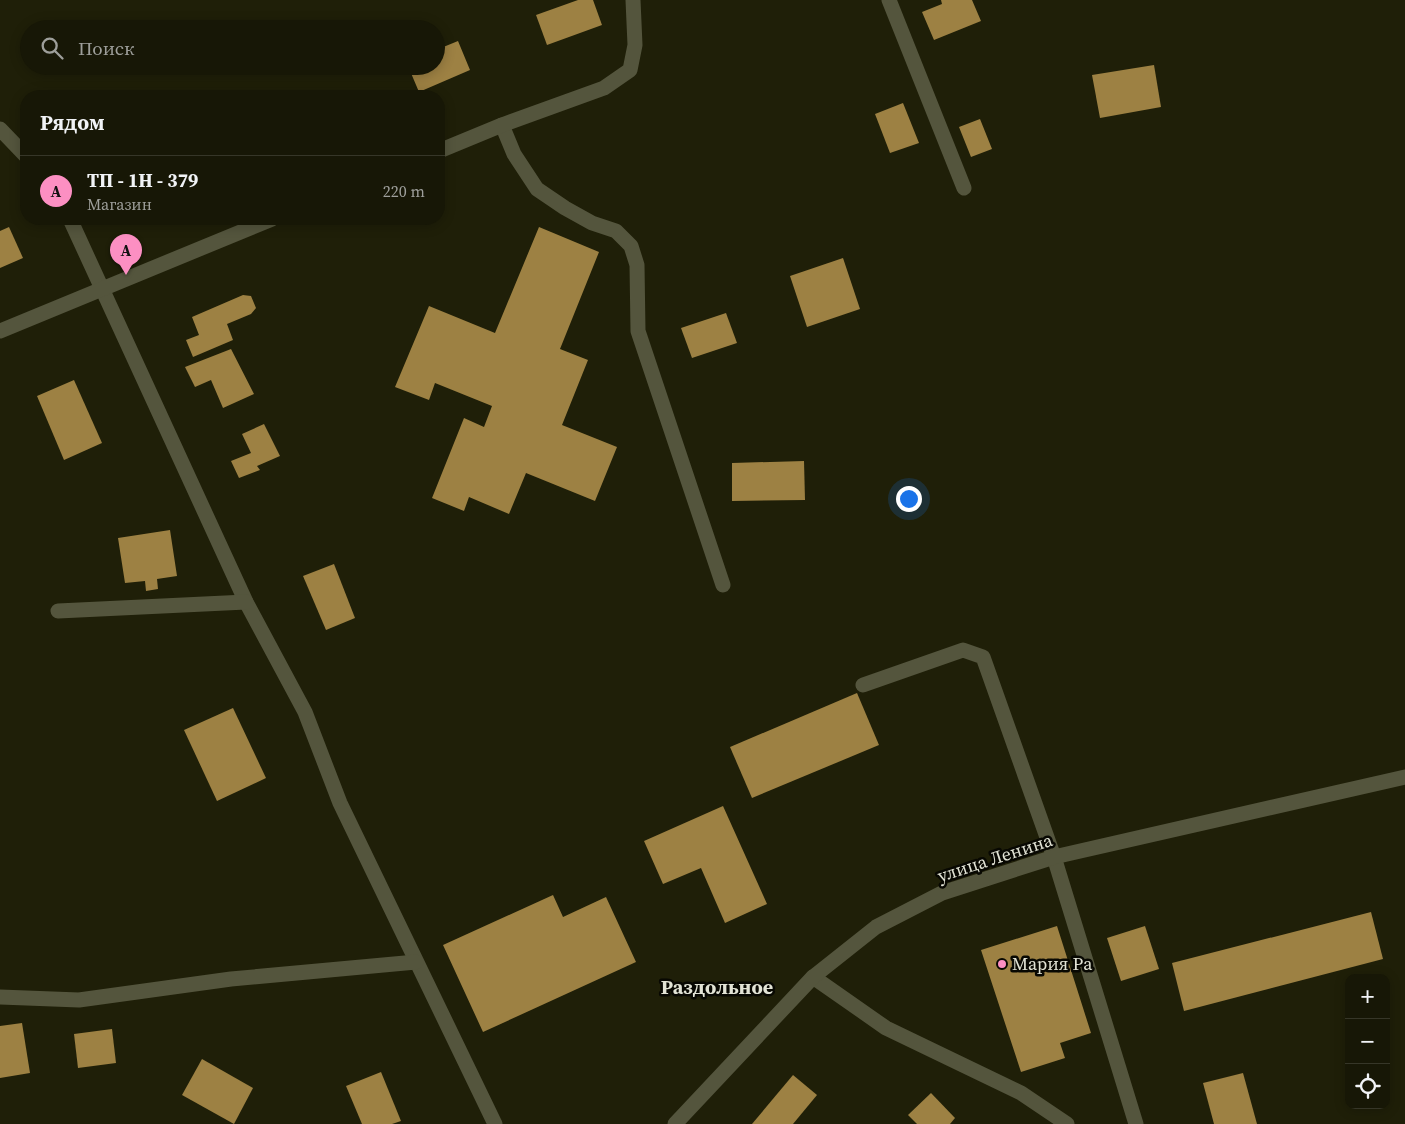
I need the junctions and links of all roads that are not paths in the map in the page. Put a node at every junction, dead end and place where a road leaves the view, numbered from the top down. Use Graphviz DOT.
graph roads {
  1 [pos="632,0"];
  2 [pos="889,0"];
  3 [pos="502,125"];
  4 [pos="0,129"];
  5 [pos="445,149"];
  6 [pos="20,150"];
  7 [pos="964,188"];
  8 [pos="73,225"];
  9 [pos="257,225"];
  10 [pos="102,288"];
  11 [pos="0,330"];
  12 [pos="723,585"];
  13 [pos="246,602"];
  14 [pos="58,611"];
  15 [pos="863,685"];
  16 [pos="1405,777"];
  17 [pos="1054,857"];
  18 [pos="416,962"];
  19 [pos="813,978"];
  20 [pos="0,997"];
  21 [pos="495,1124"];
  22 [pos="675,1124"];
  23 [pos="1066,1124"];
  24 [pos="1136,1124"];
  1 -- 3 [label="street"];
  2 -- 7 [label="street"];
  3 -- 5 [label="street"];
  3 -- 12 [label="street"];
  4 -- 6 [label="street"];
  8 -- 10 [label="street"];
  9 -- 10 [label="street"];
  10 -- 11 [label="street"];
  10 -- 13 [label="street"];
  13 -- 14 [label="street"];
  13 -- 18 [label="street"];
  15 -- 17 [label="street"];
  16 -- 17 [label="street, улица Ленина"];
  17 -- 19 [label="street, улица Ленина"];
  17 -- 24 [label="street"];
  18 -- 20 [label="street"];
  18 -- 21 [label="street"];
  19 -- 22 [label="street, улица Ленина"];
  19 -- 23 [label="street"];
}
